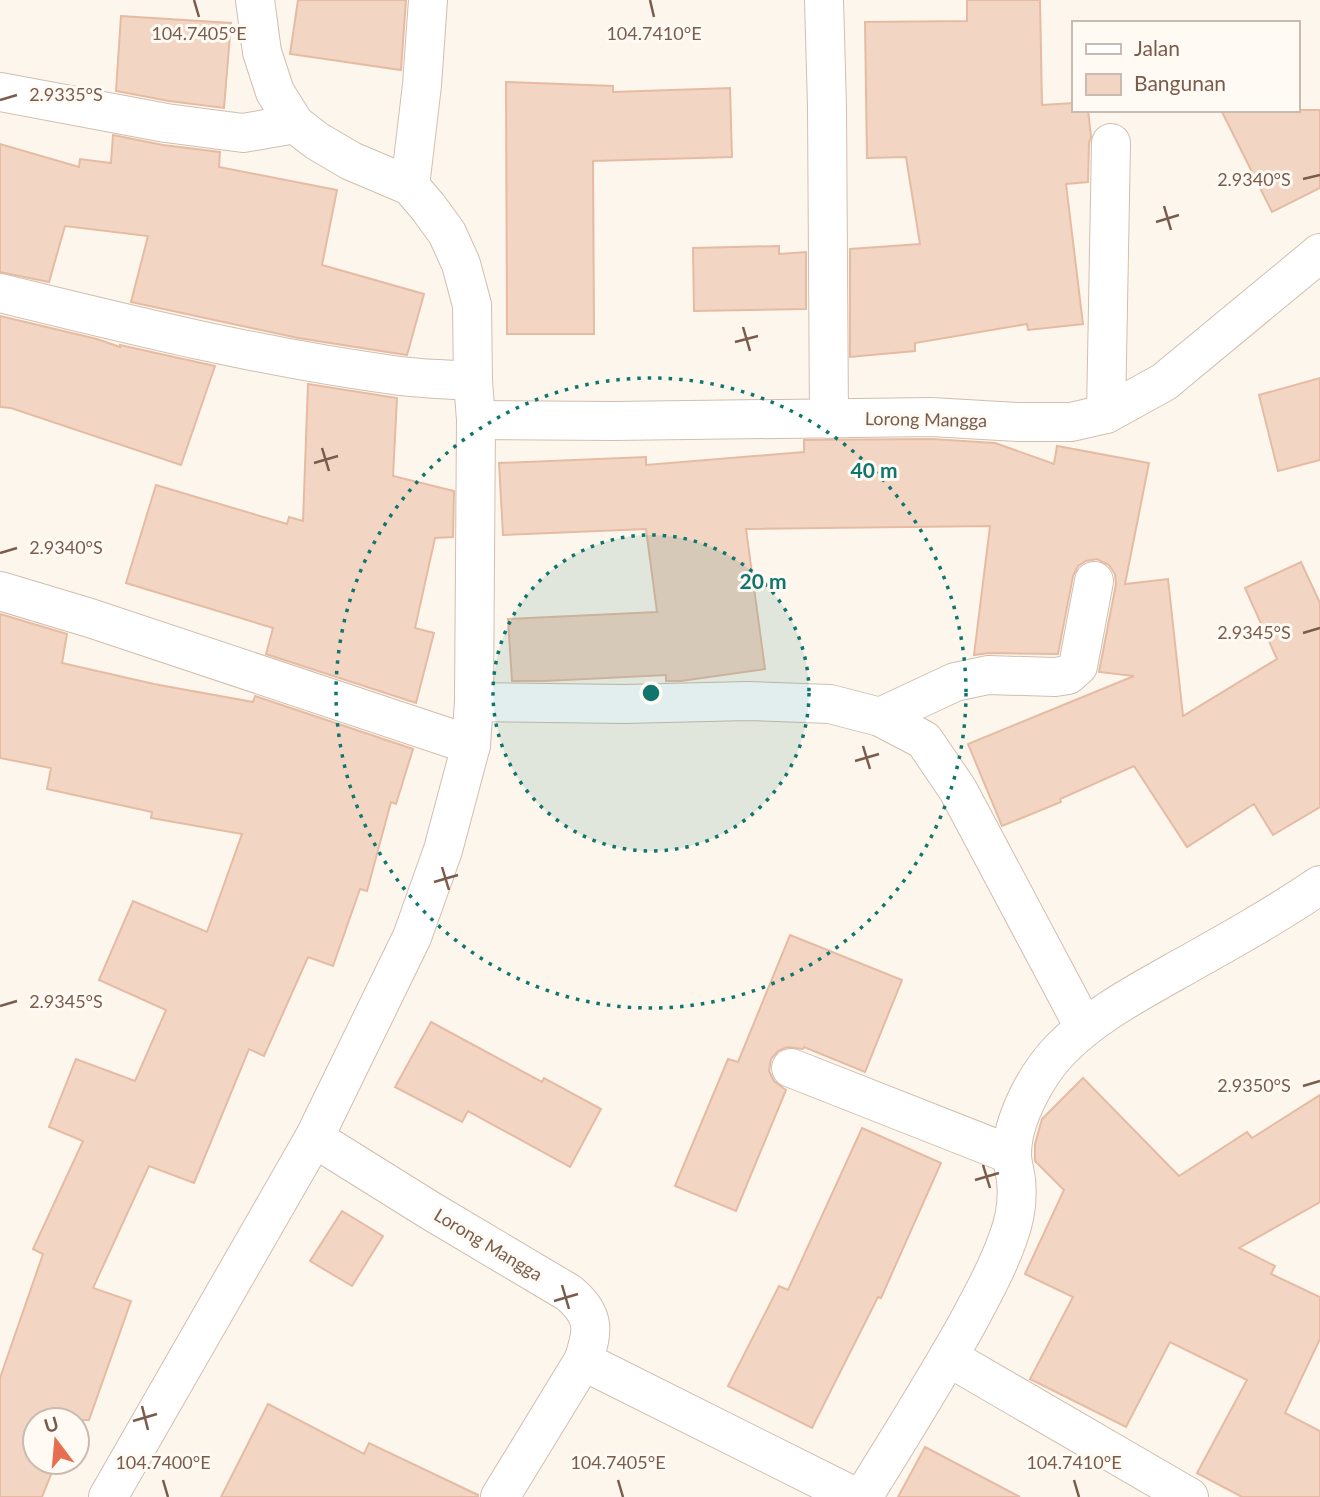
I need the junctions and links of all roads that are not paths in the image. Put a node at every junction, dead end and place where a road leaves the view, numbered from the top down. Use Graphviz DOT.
graph roads {
  1 [pos="255,0"];
  2 [pos="428,0"];
  3 [pos="824,0"];
  4 [pos="0,92"];
  5 [pos="295,124"];
  6 [pos="1111,143"];
  7 [pos="410,186"];
  8 [pos="1320,253"];
  9 [pos="0,293"];
  10 [pos="473,381"];
  11 [pos="1106,414"];
  12 [pos="829,419"];
  13 [pos="476,420"];
  14 [pos="1094,581"];
  15 [pos="0,591"];
  16 [pos="474,702"];
  17 [pos="880,717"];
  18 [pos="471,745"];
  19 [pos="1320,885"];
  20 [pos="1084,1027"];
  21 [pos="791,1068"];
  22 [pos="314,1138"];
  23 [pos="1012,1155"];
  24 [pos="948,1357"];
  25 [pos="583,1361"];
  26 [pos="108,1497"];
  27 [pos="500,1497"];
  28 [pos="855,1497"];
  29 [pos="863,1497"];
  30 [pos="1189,1497"];
  1 -- 5 [label="street"];
  2 -- 7 [label="street"];
  3 -- 12 [label="street"];
  4 -- 5 [label="street"];
  5 -- 7 [label="street"];
  6 -- 11 [label="street"];
  7 -- 10 [label="street"];
  8 -- 11 [label="street, Lorong Mangga"];
  9 -- 10 [label="street"];
  10 -- 13 [label="street"];
  11 -- 12 [label="street, Lorong Mangga"];
  12 -- 13 [label="street, Lorong Mangga"];
  13 -- 16 [label="street"];
  14 -- 17 [label="street"];
  15 -- 18 [label="street"];
  16 -- 17 [label="street"];
  16 -- 18 [label="street"];
  17 -- 20 [label="street"];
  18 -- 22 [label="street"];
  19 -- 20 [label="street"];
  20 -- 23 [label="street"];
  21 -- 23 [label="street"];
  22 -- 25 [label="street, Lorong Mangga"];
  22 -- 26 [label="street"];
  23 -- 24 [label="street"];
  24 -- 29 [label="street"];
  24 -- 30 [label="street"];
  25 -- 27 [label="street, Lorong Mangga"];
  25 -- 28 [label="street"];
}
